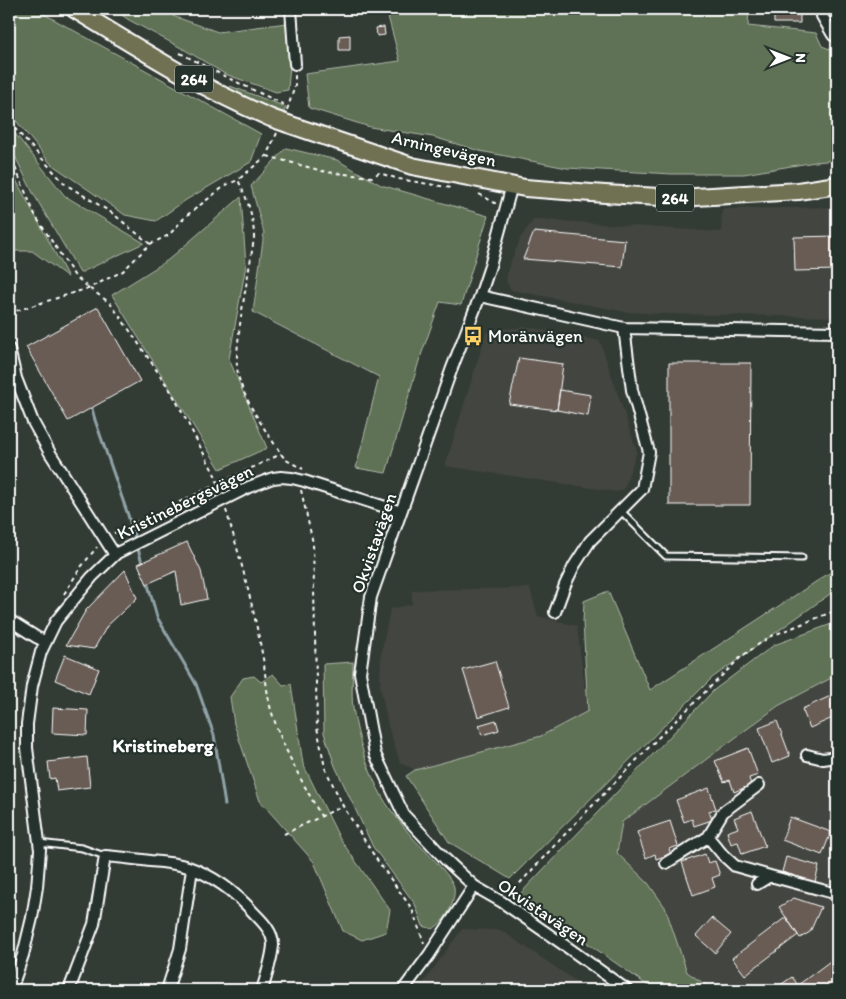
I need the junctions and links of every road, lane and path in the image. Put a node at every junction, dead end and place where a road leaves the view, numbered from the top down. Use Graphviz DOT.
graph roads {
  1 [pos="74,9"];
  2 [pos="291,9"];
  3 [pos="823,9"];
  4 [pos="832,35"];
  5 [pos="180,53"];
  6 [pos="294,64"];
  7 [pos="289,107"];
  8 [pos="9,122"];
  9 [pos="280,122"];
  10 [pos="9,153"];
  11 [pos="266,156"];
  12 [pos="238,180"];
  13 [pos="512,185"];
  14 [pos="837,185"];
  15 [pos="452,188"];
  16 [pos="478,193"];
  17 [pos="494,212"];
  18 [pos="150,244"];
  19 [pos="89,288"];
  20 [pos="480,296"];
  21 [pos="9,313"];
  22 [pos="624,328"];
  23 [pos="837,332"];
  24 [pos="9,349"];
  25 [pos="304,481"];
  26 [pos="223,500"];
  27 [pos="621,511"];
  28 [pos="401,512"];
  29 [pos="116,555"];
  30 [pos="802,558"];
  31 [pos="837,610"];
  32 [pos="555,612"];
  33 [pos="9,620"];
  34 [pos="46,642"];
  35 [pos="807,755"];
  36 [pos="837,757"];
  37 [pos="759,785"];
  38 [pos="343,806"];
  39 [pos="321,816"];
  40 [pos="284,834"];
  41 [pos="708,836"];
  42 [pos="39,843"];
  43 [pos="104,856"];
  44 [pos="666,863"];
  45 [pos="192,869"];
  46 [pos="770,876"];
  47 [pos="757,884"];
  48 [pos="474,886"];
  49 [pos="837,894"];
  50 [pos="502,902"];
  51 [pos="429,955"];
  52 [pos="10,990"];
  53 [pos="69,990"];
  54 [pos="167,990"];
  55 [pos="262,990"];
  56 [pos="403,990"];
  57 [pos="627,990"];
  1 -- 9 [label="main road, Arningevägen / 264"];
  2 -- 6 [label="street"];
  3 -- 4 [label="street"];
  5 -- 7 [label="path"];
  6 -- 7 [label="path"];
  7 -- 9 [label="path"];
  8 -- 18 [label="path"];
  9 -- 11 [label="path"];
  9 -- 13 [label="main road, Arningevägen / 264"];
  10 -- 19 [label="path"];
  11 -- 12 [label="path"];
  11 -- 15 [label="path"];
  12 -- 18 [label="path"];
  12 -- 25 [label="path"];
  13 -- 14 [label="main road, Arningevägen / 264"];
  13 -- 20 [label="street, Okvistavägen"];
  16 -- 17 [label="path"];
  18 -- 19 [label="path"];
  19 -- 21 [label="path"];
  19 -- 26 [label="path"];
  20 -- 22 [label="street"];
  20 -- 28 [label="street, Okvistavägen"];
  22 -- 23 [label="street"];
  22 -- 27 [label="street"];
  24 -- 29 [label="street"];
  25 -- 26 [label="street, Kristinebergsvägen"];
  25 -- 28 [label="street, Kristinebergsvägen"];
  25 -- 38 [label="path"];
  26 -- 29 [label="street, Kristinebergsvägen"];
  26 -- 39 [label="path"];
  27 -- 30 [label="lane"];
  27 -- 32 [label="street"];
  28 -- 48 [label="street, Okvistavägen"];
  29 -- 34 [label="street, Kristinebergsvägen"];
  31 -- 50 [label="path"];
  33 -- 34 [label="street"];
  34 -- 42 [label="street, Kristinebergsvägen"];
  35 -- 36 [label="street"];
  37 -- 41 [label="street"];
  38 -- 39 [label="path"];
  38 -- 51 [label="path"];
  39 -- 40 [label="path"];
  41 -- 44 [label="street"];
  41 -- 46 [label="street"];
  42 -- 43 [label="lane"];
  42 -- 52 [label="street, Kristinebergsvägen"];
  43 -- 45 [label="street"];
  43 -- 53 [label="street"];
  45 -- 54 [label="street"];
  45 -- 55 [label="street"];
  46 -- 47 [label="street"];
  46 -- 49 [label="street"];
  48 -- 50 [label="street, Okvistavägen"];
  48 -- 51 [label="street"];
  50 -- 57 [label="street, Okvistavägen"];
  51 -- 56 [label="street"];
}
